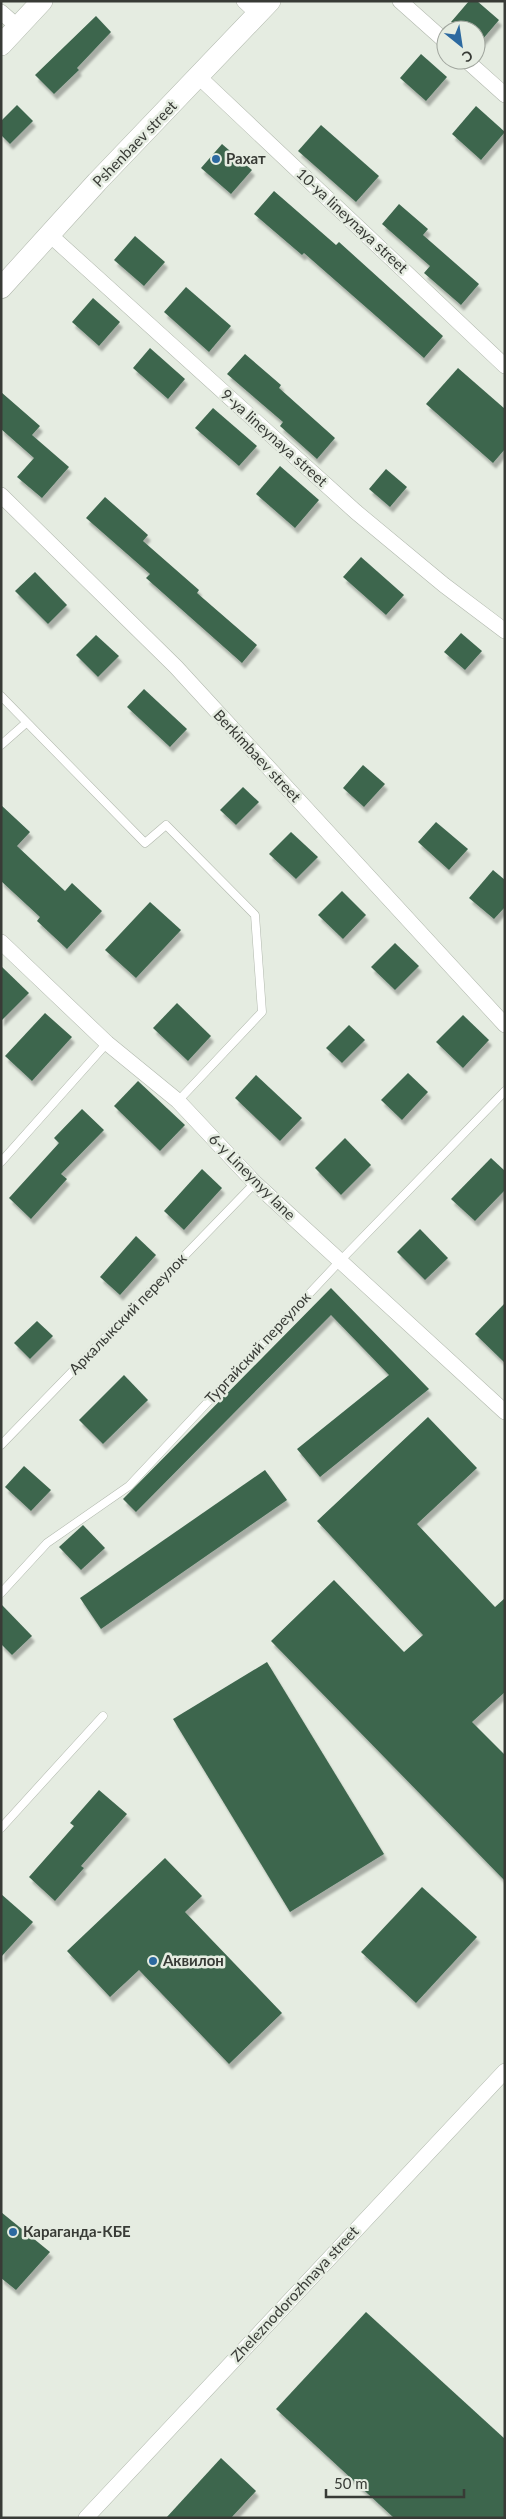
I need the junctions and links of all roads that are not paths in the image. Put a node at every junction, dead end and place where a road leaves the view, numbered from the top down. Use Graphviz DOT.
graph roads {
  1 [pos="42,1"];
  2 [pos="400,1"];
  3 [pos="257,5"];
  4 [pos="1,12"];
  5 [pos="18,27"];
  6 [pos="436,33"];
  7 [pos="1,45"];
  8 [pos="477,70"];
  9 [pos="199,77"];
  10 [pos="505,94"];
  11 [pos="50,236"];
  12 [pos="1,288"];
  13 [pos="505,366"];
  14 [pos="1,494"];
  15 [pos="505,631"];
  16 [pos="1,696"];
  17 [pos="26,722"];
  18 [pos="1,745"];
  19 [pos="1,942"];
  20 [pos="505,1025"];
  21 [pos="107,1043"];
  22 [pos="505,1091"];
  23 [pos="178,1101"];
  24 [pos="1,1162"];
  25 [pos="255,1182"];
  26 [pos="339,1262"];
  27 [pos="505,1412"];
  28 [pos="1,1445"];
  29 [pos="1,1593"];
  30 [pos="103,1716"];
  31 [pos="1,1828"];
  32 [pos="505,2071"];
  33 [pos="86,2518"];
  1 -- 5 [label="street"];
  2 -- 6 [label="street"];
  3 -- 9 [label="street, Pshenbaev street"];
  4 -- 5 [label="street"];
  5 -- 7 [label="street"];
  8 -- 10 [label="street"];
  9 -- 11 [label="street, Pshenbaev street"];
  9 -- 13 [label="street, 10-ya lineynaya street"];
  11 -- 12 [label="street, Pshenbaev street"];
  11 -- 15 [label="street, 9-ya lineynaya street"];
  14 -- 20 [label="street, Berkimbaev street"];
  16 -- 17 [label="lane"];
  17 -- 18 [label="lane"];
  17 -- 23 [label="lane"];
  19 -- 21 [label="street, 6-y Lineynyy lane"];
  21 -- 23 [label="street, 6-y Lineynyy lane"];
  21 -- 24 [label="lane"];
  22 -- 26 [label="lane, Тургайский переулок"];
  23 -- 25 [label="street, 6-y Lineynyy lane"];
  25 -- 26 [label="street, 6-y Lineynyy lane"];
  25 -- 28 [label="lane, Аркалыкский переулок"];
  26 -- 27 [label="street, 6-y Lineynyy lane"];
  26 -- 29 [label="lane, Тургайский переулок"];
  30 -- 31 [label="lane"];
  32 -- 33 [label="street, Zheleznodorozhnaya street"];
}
